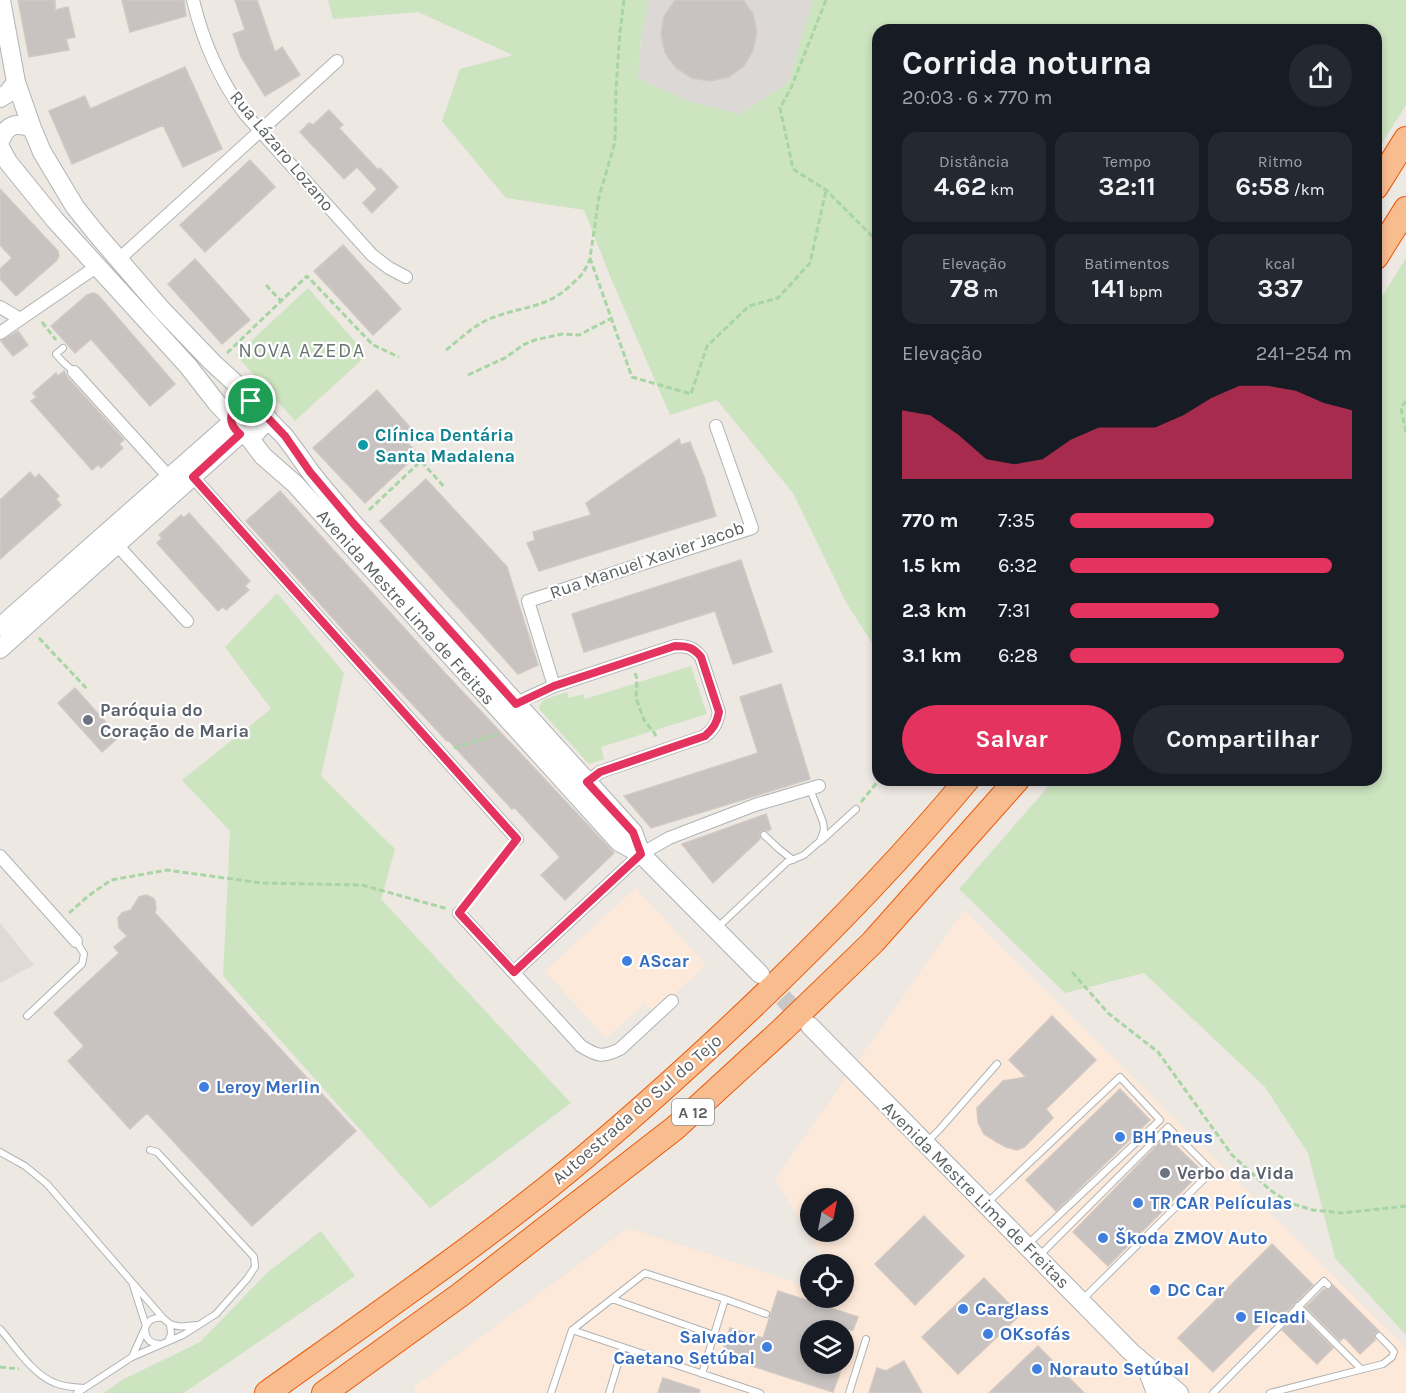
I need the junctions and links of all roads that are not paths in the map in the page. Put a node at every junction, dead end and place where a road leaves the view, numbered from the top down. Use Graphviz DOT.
graph roads {
  1 [pos="1,0"];
  2 [pos="193,0"];
  3 [pos="337,61"];
  4 [pos="16,82"];
  5 [pos="0,98"];
  6 [pos="32,128"];
  7 [pos="260,131"];
  8 [pos="1406,139"];
  9 [pos="0,141"];
  10 [pos="0,147"];
  11 [pos="1382,177"];
  12 [pos="1406,209"];
  13 [pos="1382,247"];
  14 [pos="118,260"];
  15 [pos="96,267"];
  16 [pos="406,277"];
  17 [pos="0,307"];
  18 [pos="20,319"];
  19 [pos="0,333"];
  20 [pos="63,348"];
  21 [pos="74,372"];
  22 [pos="251,401"];
  23 [pos="266,416"];
  24 [pos="716,426"];
  25 [pos="237,428"];
  26 [pos="169,477"];
  27 [pos="193,477"];
  28 [pos="117,545"];
  29 [pos="187,621"];
  30 [pos="0,627"];
  31 [pos="0,649"];
  32 [pos="554,686"];
  33 [pos="516,704"];
  34 [pos="587,782"];
  35 [pos="962,786"];
  36 [pos="1012,786"];
  37 [pos="814,788"];
  38 [pos="856,809"];
  39 [pos="764,835"];
  40 [pos="517,839"];
  41 [pos="820,841"];
  42 [pos="641,854"];
  43 [pos="0,856"];
  44 [pos="793,860"];
  45 [pos="459,913"];
  46 [pos="715,929"];
  47 [pos="76,941"];
  48 [pos="514,972"];
  49 [pos="760,974"];
  50 [pos="672,1001"];
  51 [pos="27,1016"];
  52 [pos="810,1026"];
  53 [pos="997,1064"];
  54 [pos="925,1143"];
  55 [pos="150,1150"];
  56 [pos="0,1152"];
  57 [pos="985,1204"];
  58 [pos="1032,1252"];
  59 [pos="130,1279"];
  60 [pos="1328,1285"];
  61 [pos="612,1299"];
  62 [pos="725,1299"];
  63 [pos="1081,1301"];
  64 [pos="1298,1306"];
  65 [pos="766,1314"];
  66 [pos="164,1318"];
  67 [pos="170,1324"];
  68 [pos="200,1324"];
  69 [pos="145,1328"];
  70 [pos="0,1329"];
  71 [pos="572,1330"];
  72 [pos="714,1335"];
  73 [pos="1379,1336"];
  74 [pos="866,1339"];
  75 [pos="165,1342"];
  76 [pos="623,1347"];
  77 [pos="132,1358"];
  78 [pos="1144,1362"];
  79 [pos="1361,1369"];
  80 [pos="702,1374"];
  81 [pos="84,1389"];
  82 [pos="77,1393"];
  83 [pos="267,1393"];
  84 [pos="324,1393"];
  85 [pos="551,1393"];
  86 [pos="609,1393"];
  87 [pos="760,1393"];
  88 [pos="849,1393"];
  89 [pos="1156,1393"];
  90 [pos="1179,1393"];
  91 [pos="1213,1393"];
  92 [pos="1270,1393"];
  1 -- 4 [label="main road"];
  2 -- 7 [label="street, Rua Lázaro Lozano"];
  3 -- 7 [label="street"];
  4 -- 5 [label="main road"];
  4 -- 6 [label="main road"];
  6 -- 9 [label="main road"];
  6 -- 14 [label="main road"];
  7 -- 14 [label="street"];
  7 -- 16 [label="street, Rua Lázaro Lozano"];
  8 -- 11 [label="highway"];
  10 -- 15 [label="main road, Avenida Mestre Lima de Freitas"];
  12 -- 13 [label="highway"];
  14 -- 22 [label="main road"];
  15 -- 18 [label="street"];
  15 -- 25 [label="main road, Avenida Mestre Lima de Freitas"];
  17 -- 18 [label="street"];
  18 -- 19 [label="street"];
  20 -- 21 [label="lane"];
  21 -- 26 [label="street"];
  22 -- 23 [label="main road"];
  22 -- 25 [label="main road"];
  23 -- 25 [label="main road"];
  23 -- 33 [label="main road, Avenida Mestre Lima de Freitas"];
  24 -- 32 [label="street, Rua Manuel Xavier Jacob"];
  25 -- 26 [label="main road"];
  25 -- 27 [label="main road"];
  25 -- 42 [label="main road, Avenida Mestre Lima de Freitas"];
  26 -- 30 [label="main road"];
  27 -- 28 [label="main road"];
  27 -- 40 [label="street"];
  28 -- 29 [label="street"];
  28 -- 31 [label="main road"];
  32 -- 33 [label="street"];
  32 -- 34 [label="street"];
  33 -- 34 [label="main road, Avenida Mestre Lima de Freitas"];
  34 -- 42 [label="main road, Avenida Mestre Lima de Freitas"];
  35 -- 83 [label="highway, Autoestrada do Sul do Tejo / A 12"];
  36 -- 84 [label="highway, Autoestrada do Sul do Tejo / A 12"];
  37 -- 41 [label="lane"];
  37 -- 42 [label="street"];
  38 -- 41 [label="lane"];
  39 -- 44 [label="lane"];
  41 -- 44 [label="lane"];
  42 -- 46 [label="main road, Avenida Mestre Lima de Freitas"];
  42 -- 48 [label="street"];
  43 -- 47 [label="street"];
  44 -- 46 [label="lane"];
  45 -- 48 [label="street"];
  46 -- 49 [label="main road, Avenida Mestre Lima de Freitas"];
  47 -- 51 [label="lane"];
  48 -- 50 [label="street"];
  52 -- 54 [label="main road, Avenida Mestre Lima de Freitas"];
  53 -- 54 [label="lane"];
  54 -- 57 [label="main road, Avenida Mestre Lima de Freitas"];
  55 -- 68 [label="lane"];
  56 -- 59 [label="lane"];
  57 -- 58 [label="main road, Avenida Mestre Lima de Freitas"];
  57 -- 58 [label="lane"];
  58 -- 63 [label="main road, Avenida Mestre Lima de Freitas"];
  58 -- 63 [label="lane"];
  59 -- 66 [label="lane"];
  59 -- 69 [label="lane"];
  60 -- 64 [label="lane"];
  61 -- 62 [label="lane"];
  61 -- 71 [label="lane"];
  61 -- 72 [label="lane"];
  62 -- 65 [label="lane"];
  62 -- 72 [label="lane"];
  63 -- 78 [label="main road, Avenida Mestre Lima de Freitas"];
  64 -- 79 [label="lane"];
  64 -- 91 [label="lane"];
  66 -- 67 [label="lane"];
  66 -- 69 [label="lane"];
  67 -- 68 [label="lane"];
  67 -- 75 [label="lane"];
  68 -- 75 [label="lane"];
  69 -- 75 [label="lane"];
  69 -- 77 [label="lane"];
  70 -- 81 [label="lane"];
  71 -- 76 [label="lane"];
  71 -- 85 [label="lane"];
  72 -- 80 [label="lane"];
  73 -- 79 [label="lane"];
  74 -- 88 [label="lane"];
  75 -- 77 [label="lane"];
  76 -- 80 [label="lane"];
  76 -- 86 [label="lane"];
  77 -- 81 [label="lane"];
  78 -- 89 [label="main road, Avenida Mestre Lima de Freitas"];
  78 -- 90 [label="main road, Avenida Mestre Lima de Freitas"];
  79 -- 92 [label="lane"];
  80 -- 87 [label="lane"];
  81 -- 82 [label="lane"];
}
